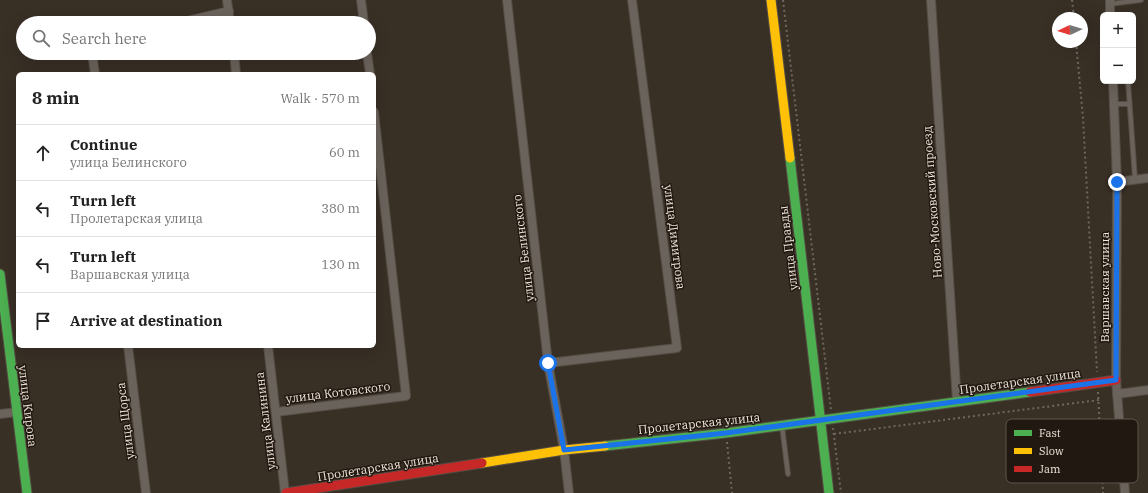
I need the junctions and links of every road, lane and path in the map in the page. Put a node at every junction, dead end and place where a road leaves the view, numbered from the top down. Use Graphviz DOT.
graph roads {
  1 [pos="227,0"];
  2 [pos="361,0"];
  3 [pos="507,0"];
  4 [pos="632,0"];
  5 [pos="771,0"];
  6 [pos="782,0"];
  7 [pos="931,0"];
  8 [pos="1072,0"];
  9 [pos="1141,0"];
  10 [pos="1110,2"];
  11 [pos="229,11"];
  12 [pos="1073,12"];
  13 [pos="208,16"];
  14 [pos="229,16"];
  15 [pos="363,16"];
  16 [pos="1077,48"];
  17 [pos="93,60"];
  18 [pos="235,60"];
  19 [pos="368,60"];
  20 [pos="95,72"];
  21 [pos="236,72"];
  22 [pos="370,72"];
  23 [pos="1113,84"];
  24 [pos="1128,84"];
  25 [pos="1114,104"];
  26 [pos="1129,104"];
  27 [pos="376,130"];
  28 [pos="1148,178"];
  29 [pos="1135,179"];
  30 [pos="1117,182"];
  31 [pos="0,274"];
  32 [pos="128,348"];
  33 [pos="268,348"];
  34 [pos="548,363"];
  35 [pos="1116,380"];
  36 [pos="1098,383"];
  37 [pos="1148,390"];
  38 [pos="1117,394"];
  39 [pos="1099,400"];
  40 [pos="957,402"];
  41 [pos="17,412"];
  42 [pos="276,412"];
  43 [pos="0,414"];
  44 [pos="832,418"];
  45 [pos="1100,419"];
  46 [pos="1119,419"];
  47 [pos="820,420"];
  48 [pos="782,425"];
  49 [pos="726,433"];
  50 [pos="834,434"];
  51 [pos="564,450"];
  52 [pos="788,474"];
  53 [pos="1103,483"];
  54 [pos="1124,483"];
  55 [pos="27,493"];
  56 [pos="146,493"];
  57 [pos="285,493"];
  58 [pos="569,493"];
  59 [pos="732,493"];
  60 [pos="829,493"];
  61 [pos="841,493"];
  62 [pos="1103,493"];
  63 [pos="1125,493"];
  1 -- 11 [label="street"];
  2 -- 15 [label="street"];
  3 -- 34 [label="street, улица Белинского"];
  4 -- 34 [label="street, улица Димитрова"];
  5 -- 47 [label="street, улица Правды"];
  6 -- 44 [label="path"];
  7 -- 40 [label="street, Ново-Московский проезд"];
  8 -- 12 [label="path"];
  9 -- 10 [label="lane"];
  11 -- 13 [label="street"];
  11 -- 14 [label="street"];
  16 -- 36 [label="path"];
  17 -- 20 [label="street"];
  18 -- 21 [label="street"];
  19 -- 22 [label="street"];
  23 -- 25 [label="street, Варшавская улица"];
  24 -- 26 [label="lane"];
  25 -- 26 [label="lane"];
  25 -- 30 [label="street, Варшавская улица"];
  26 -- 29 [label="lane"];
  27 -- 42 [label="street, улица Котовского"];
  28 -- 29 [label="street"];
  29 -- 30 [label="street"];
  30 -- 35 [label="street, Варшавская улица"];
  31 -- 41 [label="street, улица Кирова"];
  32 -- 56 [label="street, улица Щорса"];
  33 -- 42 [label="street, улица Калинина"];
  34 -- 51 [label="street, улица Белинского"];
  35 -- 36 [label="street, Пролетарская улица"];
  35 -- 38 [label="street, Варшавская улица"];
  36 -- 39 [label="path"];
  36 -- 40 [label="street, Пролетарская улица"];
  37 -- 38 [label="street"];
  38 -- 46 [label="street, Варшавская улица"];
  39 -- 45 [label="path"];
  39 -- 50 [label="path"];
  40 -- 44 [label="street, Пролетарская улица"];
  41 -- 43 [label="street"];
  41 -- 55 [label="street, улица Кирова"];
  42 -- 57 [label="street, улица Калинина"];
  44 -- 47 [label="street, Пролетарская улица"];
  44 -- 50 [label="path"];
  47 -- 48 [label="street, Пролетарская улица"];
  47 -- 60 [label="street, улица Правды"];
  48 -- 49 [label="street, Пролетарская улица"];
  48 -- 52 [label="lane"];
  49 -- 51 [label="street, Пролетарская улица"];
  49 -- 59 [label="path"];
  50 -- 61 [label="path"];
  51 -- 57 [label="street, Пролетарская улица"];
  51 -- 58 [label="street, улица Белинского"];
  53 -- 62 [label="path"];
  54 -- 63 [label="street, Варшавская улица"];
}
